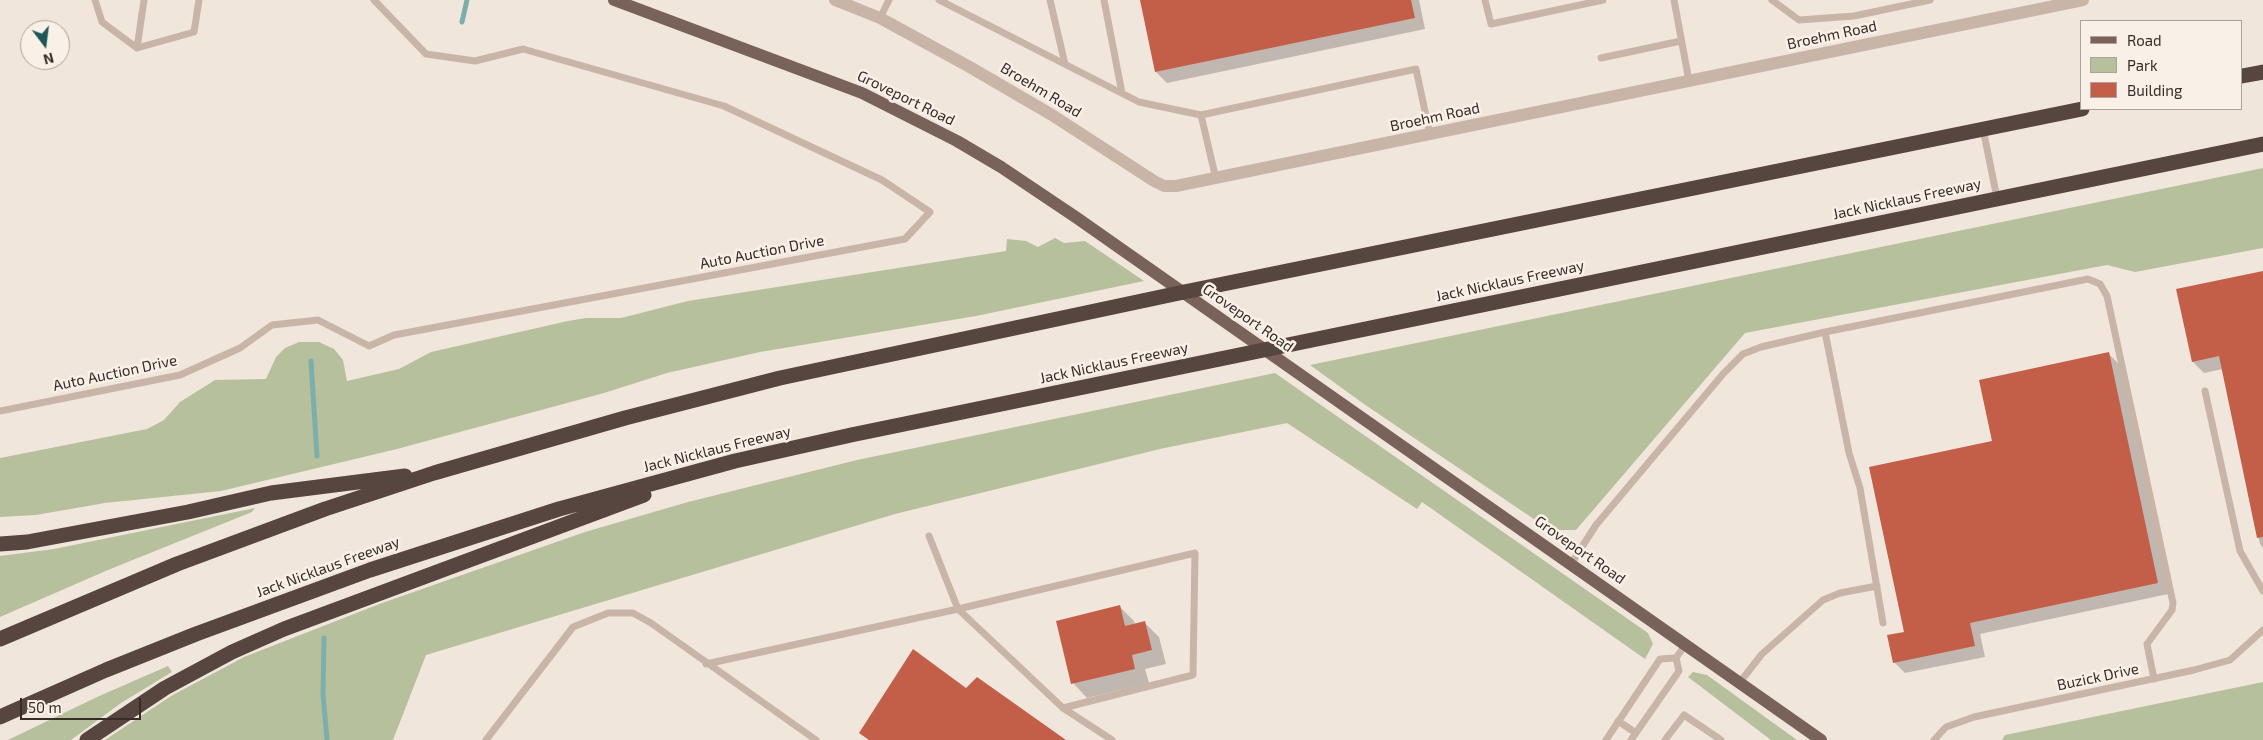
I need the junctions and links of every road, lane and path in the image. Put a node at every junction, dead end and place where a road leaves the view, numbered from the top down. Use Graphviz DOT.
graph roads {
  1 [pos="95,0"];
  2 [pos="144,0"];
  3 [pos="199,0"];
  4 [pos="374,0"];
  5 [pos="614,0"];
  6 [pos="835,0"];
  7 [pos="889,0"];
  8 [pos="939,0"];
  9 [pos="1050,0"];
  10 [pos="1104,0"];
  11 [pos="1485,0"];
  12 [pos="1603,0"];
  13 [pos="1674,0"];
  14 [pos="1772,0"];
  15 [pos="1930,0"];
  16 [pos="2084,0"];
  17 [pos="880,18"];
  18 [pos="1681,41"];
  19 [pos="137,48"];
  20 [pos="1601,58"];
  21 [pos="1065,64"];
  22 [pos="2263,72"];
  23 [pos="2243,76"];
  24 [pos="1689,81"];
  25 [pos="1122,94"];
  26 [pos="2080,109"];
  27 [pos="1201,115"];
  28 [pos="1983,129"];
  29 [pos="1430,135"];
  30 [pos="2263,144"];
  31 [pos="1216,179"];
  32 [pos="1997,198"];
  33 [pos="1825,332"];
  34 [pos="2205,391"];
  35 [pos="0,411"];
  36 [pos="735,461"];
  37 [pos="434,472"];
  38 [pos="929,536"];
  39 [pos="0,544"];
  40 [pos="1571,564"];
  41 [pos="1877,586"];
  42 [pos="2263,591"];
  43 [pos="958,609"];
  44 [pos="1883,623"];
  45 [pos="2263,630"];
  46 [pos="0,639"];
  47 [pos="1686,644"];
  48 [pos="1676,658"];
  49 [pos="706,664"];
  50 [pos="2154,679"];
  51 [pos="1740,682"];
  52 [pos="1063,708"];
  53 [pos="0,717"];
  54 [pos="1618,721"];
  55 [pos="1636,733"];
  56 [pos="87,740"];
  57 [pos="486,740"];
  58 [pos="816,740"];
  59 [pos="1112,740"];
  60 [pos="1606,740"];
  61 [pos="1631,740"];
  62 [pos="1665,740"];
  63 [pos="1720,740"];
  64 [pos="1821,740"];
  65 [pos="1934,740"];
  1 -- 19 [label="lane"];
  2 -- 19 [label="lane"];
  3 -- 19 [label="lane"];
  4 -- 35 [label="lane, Auto Auction Drive"];
  5 -- 40 [label="main road, Groveport Road"];
  6 -- 17 [label="street, Broehm Road"];
  7 -- 17 [label="lane"];
  8 -- 21 [label="lane"];
  9 -- 21 [label="lane"];
  10 -- 25 [label="lane"];
  11 -- 12 [label="lane"];
  13 -- 18 [label="lane"];
  14 -- 15 [label="lane"];
  16 -- 24 [label="street, Broehm Road"];
  17 -- 31 [label="street, Broehm Road"];
  18 -- 20 [label="lane"];
  18 -- 24 [label="lane"];
  21 -- 25 [label="lane"];
  22 -- 23 [label="highway"];
  24 -- 29 [label="street, Broehm Road"];
  25 -- 27 [label="lane"];
  26 -- 28 [label="highway"];
  27 -- 29 [label="lane"];
  27 -- 31 [label="lane"];
  28 -- 32 [label="lane"];
  28 -- 37 [label="highway"];
  29 -- 31 [label="street, Broehm Road"];
  30 -- 32 [label="highway, Jack Nicklaus Freeway"];
  32 -- 36 [label="highway, Jack Nicklaus Freeway"];
  33 -- 40 [label="lane"];
  33 -- 41 [label="lane"];
  33 -- 50 [label="lane"];
  34 -- 42 [label="lane"];
  36 -- 53 [label="highway, Jack Nicklaus Freeway"];
  36 -- 56 [label="highway"];
  37 -- 39 [label="highway"];
  37 -- 46 [label="highway"];
  38 -- 43 [label="lane"];
  40 -- 47 [label="main road, Groveport Road"];
  41 -- 44 [label="lane"];
  41 -- 51 [label="lane"];
  43 -- 49 [label="lane"];
  43 -- 52 [label="lane"];
  43 -- 52 [label="lane"];
  45 -- 50 [label="lane, Buzick Drive"];
  47 -- 48 [label="lane"];
  47 -- 51 [label="main road, Groveport Road"];
  48 -- 54 [label="lane"];
  48 -- 55 [label="lane"];
  49 -- 57 [label="lane"];
  49 -- 58 [label="lane"];
  50 -- 65 [label="lane, Buzick Drive"];
  51 -- 64 [label="main road, Groveport Road"];
  52 -- 59 [label="lane"];
  54 -- 55 [label="lane"];
  54 -- 60 [label="lane"];
  55 -- 61 [label="lane"];
  62 -- 63 [label="lane"];
}
